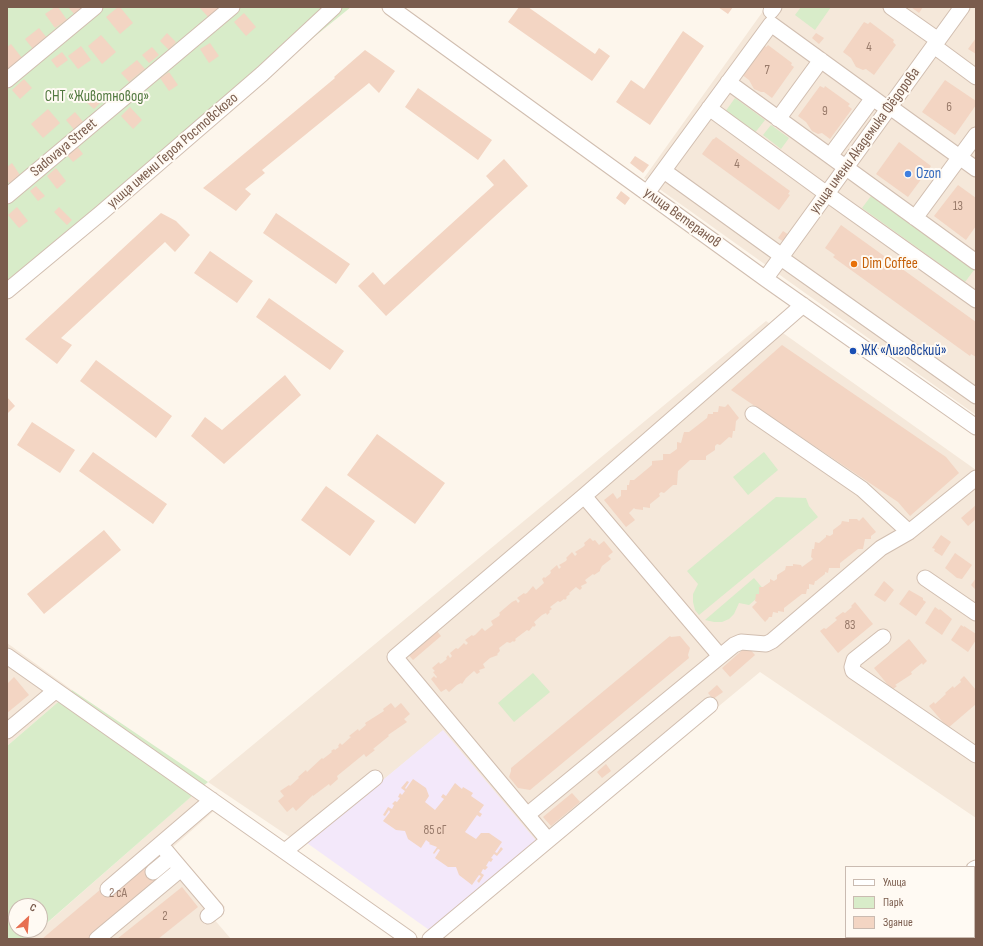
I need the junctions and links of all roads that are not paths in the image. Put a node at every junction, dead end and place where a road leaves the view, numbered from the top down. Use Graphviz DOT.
graph roads {
  1 [pos="95,7"];
  2 [pos="232,7"];
  3 [pos="334,7"];
  4 [pos="390,7"];
  5 [pos="396,7"];
  6 [pos="892,7"];
  7 [pos="962,7"];
  8 [pos="936,43"];
  9 [pos="821,60"];
  10 [pos="976,77"];
  11 [pos="7,80"];
  12 [pos="728,82"];
  13 [pos="873,98"];
  14 [pos="709,108"];
  15 [pos="889,108"];
  16 [pos="778,119"];
  17 [pos="976,136"];
  18 [pos="830,156"];
  19 [pos="960,158"];
  20 [pos="846,168"];
  21 [pos="976,169"];
  22 [pos="664,170"];
  23 [pos="649,191"];
  24 [pos="827,194"];
  25 [pos="7,196"];
  26 [pos="916,218"];
  27 [pos="781,257"];
  28 [pos="975,259"];
  29 [pos="768,275"];
  30 [pos="7,291"];
  31 [pos="976,300"];
  32 [pos="803,305"];
  33 [pos="976,396"];
  34 [pos="753,414"];
  35 [pos="975,420"];
  36 [pos="976,478"];
  37 [pos="584,496"];
  38 [pos="909,532"];
  39 [pos="925,578"];
  40 [pos="976,613"];
  41 [pos="883,637"];
  42 [pos="7,656"];
  43 [pos="720,656"];
  44 [pos="55,691"];
  45 [pos="710,706"];
  46 [pos="7,732"];
  47 [pos="976,755"];
  48 [pos="375,778"];
  49 [pos="212,800"];
  50 [pos="527,815"];
  51 [pos="548,840"];
  52 [pos="166,851"];
  53 [pos="284,851"];
  54 [pos="151,869"];
  55 [pos="181,869"];
  56 [pos="108,889"];
  57 [pos="208,916"];
  58 [pos="97,939"];
  59 [pos="409,939"];
  60 [pos="430,939"];
  1 -- 11 [label="street"];
  2 -- 25 [label="street, Sadovaya Street"];
  3 -- 30 [label="street, улица имени Героя Ростовского"];
  4 -- 23 [label="street, улица Ветеранов"];
  5 -- 23 [label="street, улица Ветеранов"];
  6 -- 8 [label="street"];
  7 -- 8 [label="street, улица имени Академика Фёдорова"];
  8 -- 10 [label="street"];
  8 -- 15 [label="street, улица имени Академика Фёдорова"];
  9 -- 12 [label="street"];
  9 -- 13 [label="street"];
  9 -- 16 [label="street"];
  12 -- 14 [label="street"];
  12 -- 16 [label="street"];
  13 -- 15 [label="street"];
  13 -- 18 [label="street"];
  14 -- 22 [label="street"];
  14 -- 24 [label="street"];
  15 -- 19 [label="street"];
  15 -- 20 [label="street, улица имени Академика Фёдорова"];
  16 -- 18 [label="street"];
  17 -- 19 [label="street"];
  18 -- 20 [label="street"];
  19 -- 21 [label="street"];
  19 -- 26 [label="street"];
  20 -- 24 [label="street, улица имени Академика Фёдорова"];
  20 -- 26 [label="street"];
  22 -- 23 [label="street"];
  22 -- 27 [label="street"];
  23 -- 29 [label="street, улица Ветеранов"];
  23 -- 32 [label="street, улица Ветеранов"];
  24 -- 27 [label="street, улица имени Академика Фёдорова"];
  24 -- 31 [label="street"];
  26 -- 28 [label="street"];
  27 -- 29 [label="street, улица имени Академика Фёдорова"];
  27 -- 33 [label="street"];
  29 -- 35 [label="street, улица Ветеранов"];
  32 -- 35 [label="street, улица Ветеранов"];
  32 -- 37 [label="street"];
  34 -- 38 [label="street"];
  36 -- 38 [label="street"];
  37 -- 43 [label="street"];
  37 -- 50 [label="street"];
  38 -- 43 [label="street"];
  39 -- 40 [label="street"];
  41 -- 47 [label="street"];
  42 -- 44 [label="street"];
  43 -- 50 [label="street"];
  44 -- 46 [label="street"];
  44 -- 49 [label="street"];
  45 -- 51 [label="street"];
  48 -- 53 [label="street"];
  49 -- 52 [label="street"];
  49 -- 53 [label="street"];
  50 -- 51 [label="street"];
  51 -- 60 [label="street"];
  52 -- 54 [label="street"];
  52 -- 55 [label="street"];
  52 -- 56 [label="street"];
  53 -- 59 [label="street"];
  55 -- 57 [label="street"];
  55 -- 58 [label="street"];
}
